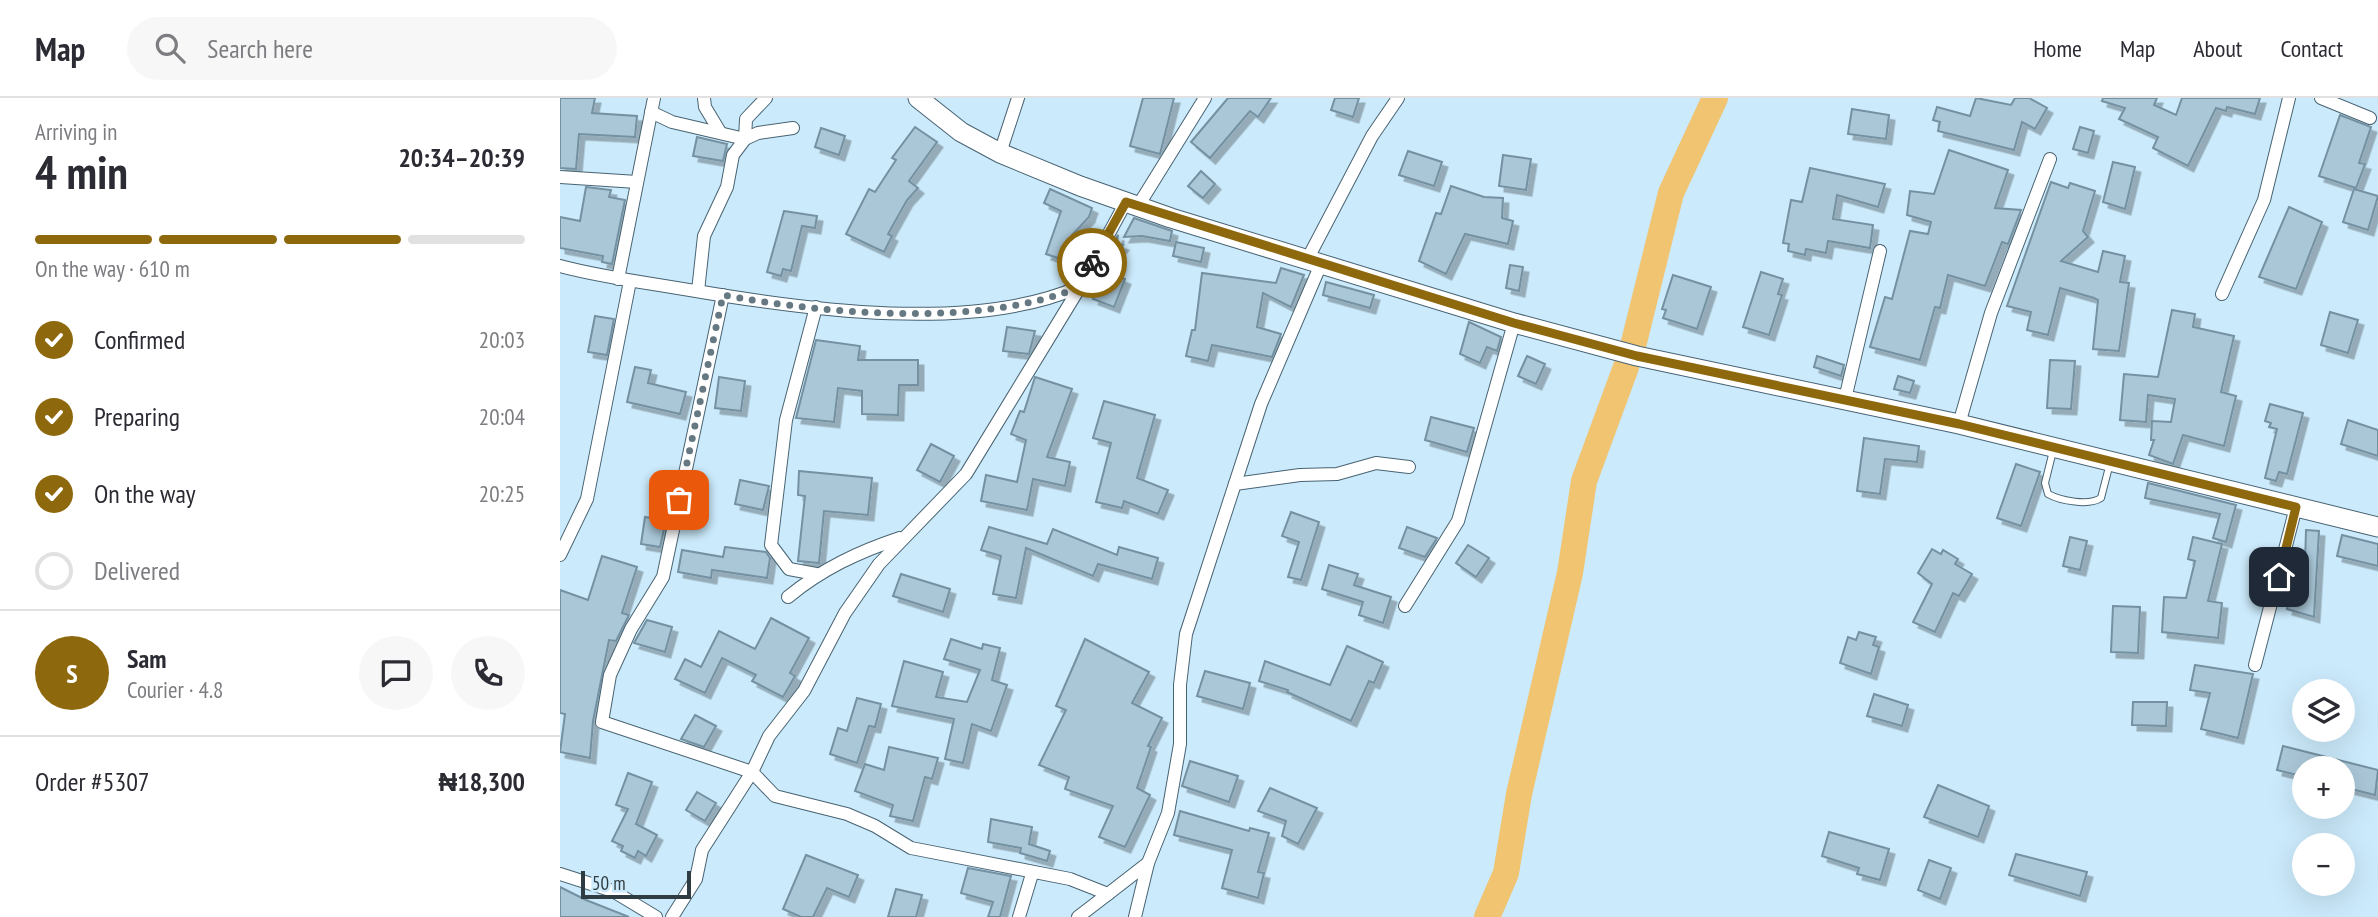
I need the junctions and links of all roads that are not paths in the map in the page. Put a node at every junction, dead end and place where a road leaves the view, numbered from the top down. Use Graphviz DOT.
graph roads {
  1 [pos="654,98"];
  2 [pos="704,98"];
  3 [pos="766,98"];
  4 [pos="918,98"];
  5 [pos="1018,98"];
  6 [pos="1205,98"];
  7 [pos="1398,98"];
  8 [pos="2289,98"];
  9 [pos="2321,98"];
  10 [pos="650,112"];
  11 [pos="2370,118"];
  12 [pos="793,128"];
  13 [pos="720,132"];
  14 [pos="746,139"];
  15 [pos="1000,153"];
  16 [pos="2050,159"];
  17 [pos="560,177"];
  18 [pos="637,182"];
  19 [pos="1132,204"];
  20 [pos="1880,251"];
  21 [pos="1314,262"];
  22 [pos="560,266"];
  23 [pos="624,280"];
  24 [pos="1080,287"];
  25 [pos="698,291"];
  26 [pos="2222,294"];
  27 [pos="723,295"];
  28 [pos="816,307"];
  29 [pos="1514,323"];
  30 [pos="1846,399"];
  31 [pos="1959,424"];
  32 [pos="2053,449"];
  33 [pos="2110,462"];
  34 [pos="1409,467"];
  35 [pos="1235,484"];
  36 [pos="2296,507"];
  37 [pos="2378,527"];
  38 [pos="903,537"];
  39 [pos="560,555"];
  40 [pos="816,574"];
  41 [pos="788,597"];
  42 [pos="1405,606"];
  43 [pos="2255,665"];
  44 [pos="752,772"];
  45 [pos="1148,863"];
  46 [pos="560,874"];
  47 [pos="1032,874"];
  48 [pos="1108,894"];
  49 [pos="656,917"];
  50 [pos="672,917"];
  51 [pos="1020,917"];
  52 [pos="1078,917"];
  53 [pos="1135,917"];
  1 -- 10 [label="street"];
  2 -- 13 [label="street"];
  3 -- 14 [label="street"];
  4 -- 15 [label="street"];
  5 -- 15 [label="street"];
  6 -- 19 [label="street"];
  7 -- 21 [label="street"];
  8 -- 26 [label="street"];
  9 -- 11 [label="street"];
  10 -- 13 [label="street"];
  10 -- 18 [label="street"];
  12 -- 14 [label="street"];
  13 -- 14 [label="street"];
  14 -- 25 [label="street"];
  15 -- 19 [label="street"];
  16 -- 31 [label="street"];
  17 -- 18 [label="street"];
  18 -- 23 [label="street"];
  19 -- 21 [label="street"];
  19 -- 24 [label="street"];
  20 -- 30 [label="street"];
  21 -- 29 [label="street"];
  21 -- 35 [label="street"];
  22 -- 23 [label="street"];
  23 -- 25 [label="street"];
  23 -- 39 [label="street"];
  24 -- 28 [label="street"];
  24 -- 38 [label="street"];
  25 -- 27 [label="street"];
  27 -- 28 [label="street"];
  27 -- 44 [label="street"];
  28 -- 40 [label="street"];
  29 -- 30 [label="street"];
  29 -- 42 [label="street"];
  30 -- 31 [label="street"];
  31 -- 32 [label="street"];
  32 -- 33 [label="street"];
  32 -- 33 [label="lane"];
  33 -- 36 [label="street"];
  34 -- 35 [label="street"];
  35 -- 45 [label="street"];
  36 -- 37 [label="street"];
  36 -- 43 [label="street"];
  38 -- 40 [label="street"];
  38 -- 44 [label="street"];
  40 -- 41 [label="street"];
  44 -- 47 [label="street"];
  44 -- 50 [label="street"];
  45 -- 48 [label="street"];
  45 -- 53 [label="street"];
  46 -- 49 [label="street"];
  47 -- 48 [label="street"];
  47 -- 51 [label="street"];
  48 -- 52 [label="street"];
}
